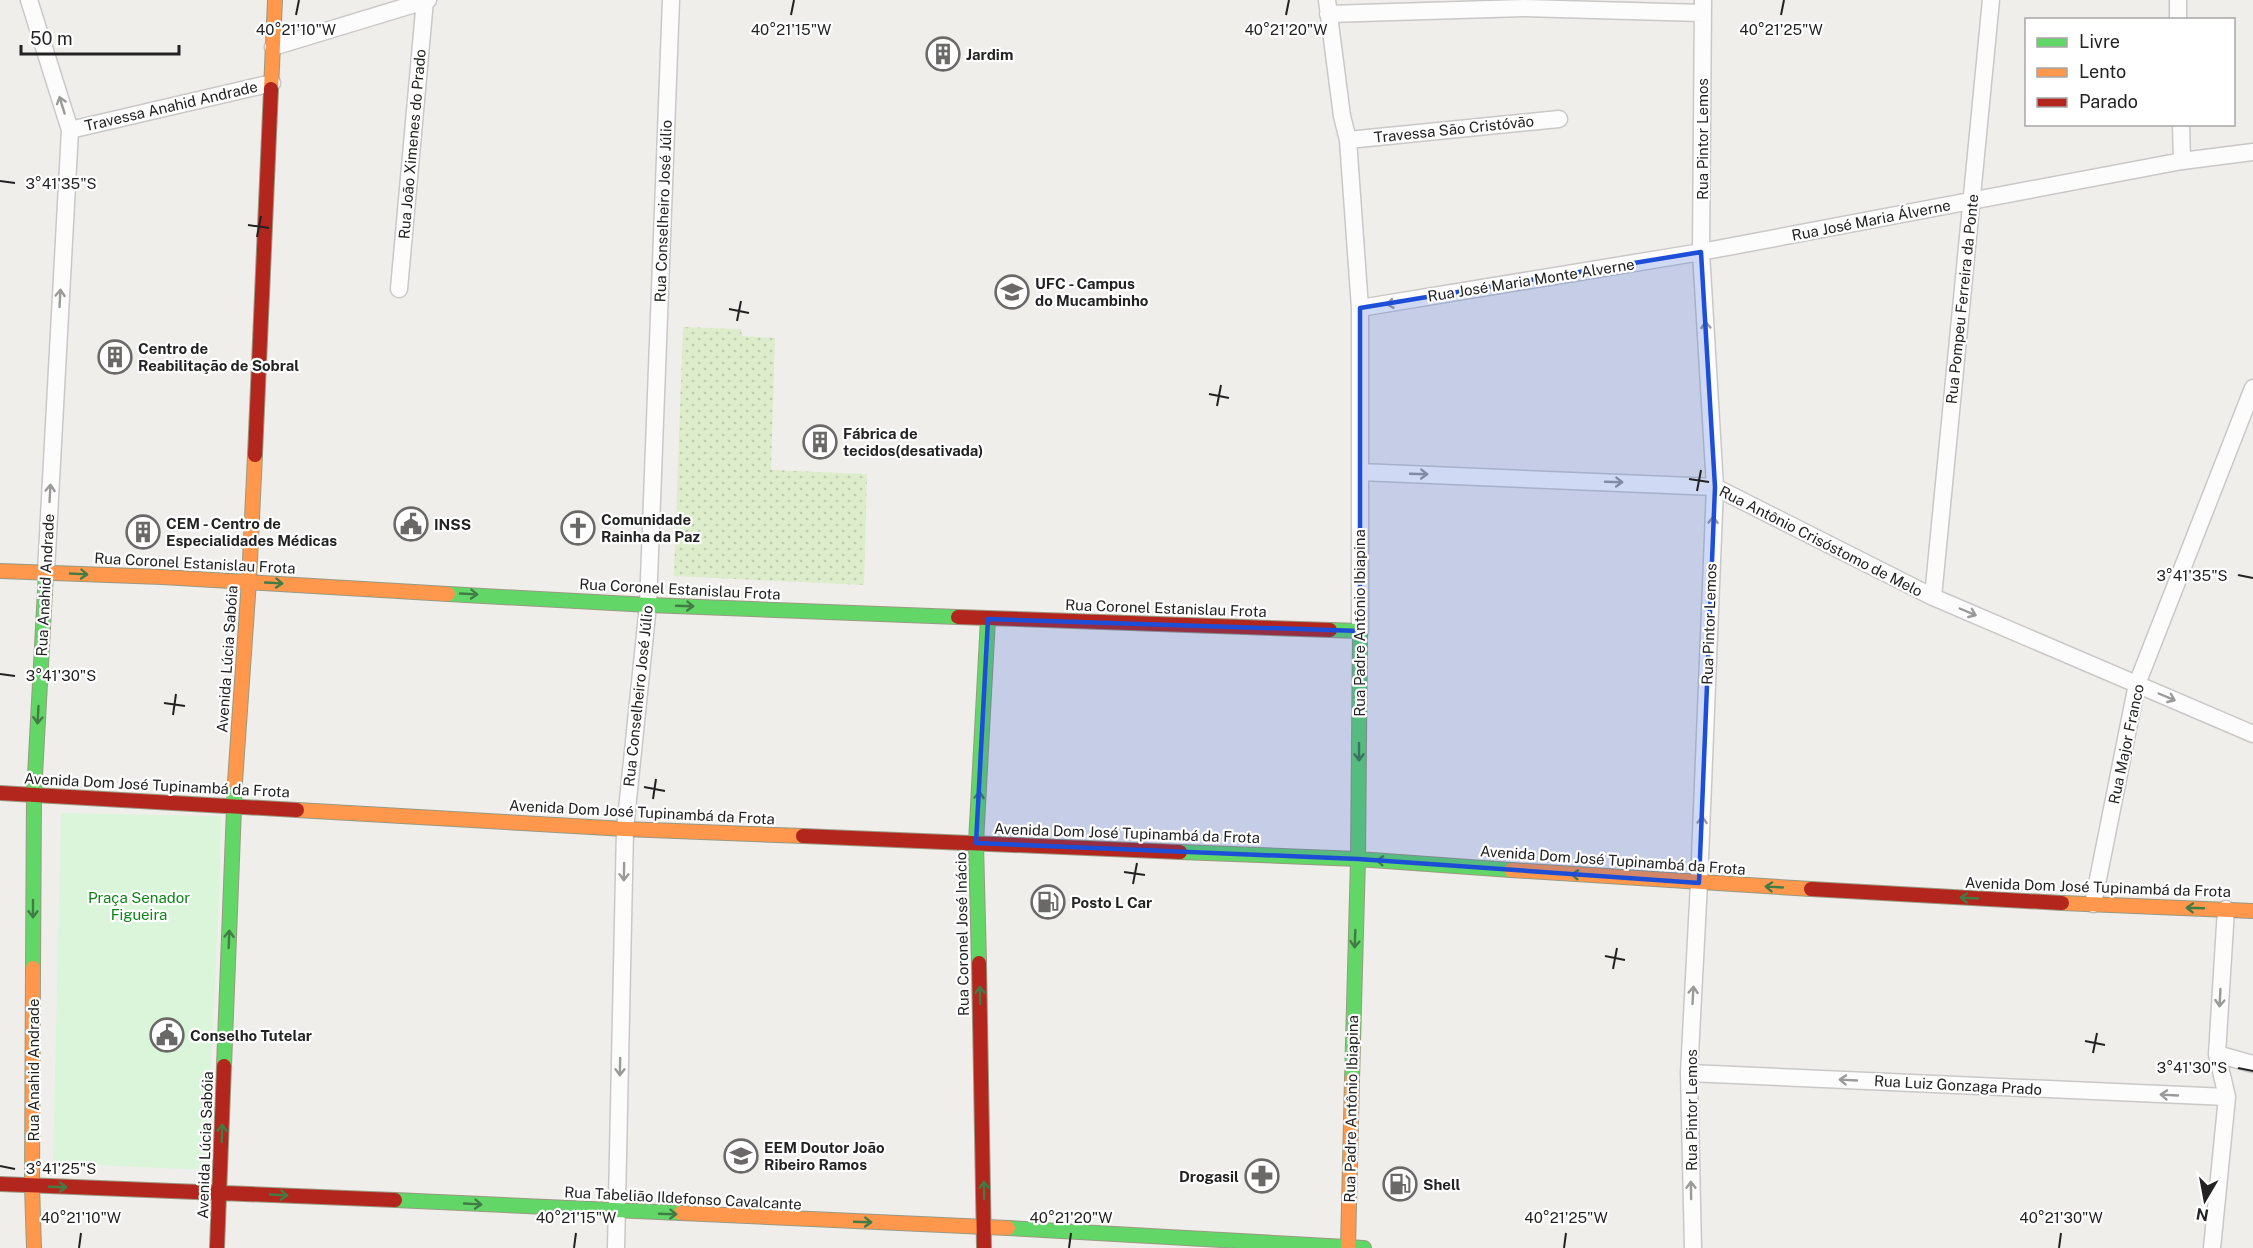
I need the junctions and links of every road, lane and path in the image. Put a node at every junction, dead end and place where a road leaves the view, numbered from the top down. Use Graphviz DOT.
graph roads {
  1 [pos="29,0"];
  2 [pos="275,0"];
  3 [pos="426,0"];
  4 [pos="671,0"];
  5 [pos="1991,0"];
  6 [pos="2178,0"];
  7 [pos="1523,4"];
  8 [pos="1703,6"];
  9 [pos="1327,7"];
  10 [pos="2178,18"];
  11 [pos="273,47"];
  12 [pos="272,83"];
  13 [pos="1559,119"];
  14 [pos="2181,126"];
  15 [pos="70,130"];
  16 [pos="1348,140"];
  17 [pos="2253,152"];
  18 [pos="2182,161"];
  19 [pos="1972,201"];
  20 [pos="1701,252"];
  21 [pos="399,289"];
  22 [pos="1360,308"];
  23 [pos="2253,388"];
  24 [pos="1360,472"];
  25 [pos="1715,487"];
  26 [pos="0,571"];
  27 [pos="46,572"];
  28 [pos="249,581"];
  29 [pos="1933,597"];
  30 [pos="648,605"];
  31 [pos="988,619"];
  32 [pos="1359,631"];
  33 [pos="2137,684"];
  34 [pos="2253,734"];
  35 [pos="0,793"];
  36 [pos="34,794"];
  37 [pos="233,806"];
  38 [pos="625,829"];
  39 [pos="976,843"];
  40 [pos="1358,859"];
  41 [pos="1699,883"];
  42 [pos="2093,904"];
  43 [pos="2226,909"];
  44 [pos="2253,911"];
  45 [pos="2217,1054"];
  46 [pos="2253,1064"];
  47 [pos="1689,1073"];
  48 [pos="2227,1097"];
  49 [pos="0,1184"];
  50 [pos="32,1186"];
  51 [pos="220,1192"];
  52 [pos="616,1211"];
  53 [pos="985,1227"];
  54 [pos="1160,1242"];
  55 [pos="34,1248"];
  56 [pos="217,1248"];
  57 [pos="616,1248"];
  58 [pos="984,1248"];
  59 [pos="1348,1248"];
  60 [pos="1364,1248"];
  61 [pos="1692,1248"];
  62 [pos="2212,1248"];
  15 -- 1 [label="street, Rua Anahid Andrade, one-way"];
  2 -- 11 [label="main road, Avenida Lúcia Sabóia"];
  3 -- 11 [label="street"];
  3 -- 21 [label="street, Rua João Ximenes do Prado"];
  4 -- 30 [label="street, Rua Conselheiro José Júlio"];
  5 -- 19 [label="street, Rua Pompeu Ferreira da Ponte"];
  6 -- 10 [label="street"];
  7 -- 8 [label="street"];
  7 -- 9 [label="street"];
  8 -- 20 [label="street, Rua Pintor Lemos"];
  9 -- 16 [label="street, Rua Padre Antônio Ibiapina"];
  11 -- 12 [label="main road, Avenida Lúcia Sabóia"];
  12 -- 15 [label="street, Travessa Anahid Andrade"];
  12 -- 28 [label="main road, Avenida Lúcia Sabóia"];
  13 -- 16 [label="street, Travessa São Cristóvão"];
  14 -- 18 [label="street"];
  27 -- 15 [label="street, Rua Anahid Andrade, one-way"];
  16 -- 22 [label="street, Rua Padre Antônio Ibiapina"];
  17 -- 18 [label="street, Rua José Maria Álverne"];
  18 -- 19 [label="street, Rua José Maria Álverne"];
  19 -- 20 [label="street, Rua José Maria Álverne"];
  19 -- 29 [label="street, Rua Pompeu Ferreira da Ponte"];
  20 -- 22 [label="street, Rua José Maria Monte Alverne, one-way"];
  25 -- 20 [label="street, Rua Pintor Lemos, one-way"];
  22 -- 24 [label="street, Rua Padre Antônio Ibiapina"];
  23 -- 33 [label="street, Rua Major Franco"];
  24 -- 25 [label="street, Rua Antônio Crisóstomo de Melo, one-way"];
  24 -- 32 [label="street, Rua Padre Antônio Ibiapina"];
  25 -- 29 [label="street, Rua Antônio Crisóstomo de Melo"];
  41 -- 25 [label="street, Rua Pintor Lemos, one-way"];
  26 -- 27 [label="main road, Rua Coronel Estanislau Frota"];
  27 -- 28 [label="main road, Rua Coronel Estanislau Frota, one-way"];
  27 -- 36 [label="main road, Rua Anahid Andrade, one-way"];
  28 -- 30 [label="main road, Rua Coronel Estanislau Frota, one-way"];
  28 -- 37 [label="main road, Avenida Lúcia Sabóia"];
  29 -- 33 [label="street, Rua Antônio Crisóstomo de Melo, one-way"];
  30 -- 31 [label="main road, Rua Coronel Estanislau Frota, one-way"];
  30 -- 38 [label="street, Rua Conselheiro José Júlio"];
  31 -- 32 [label="main road, Rua Coronel Estanislau Frota"];
  39 -- 31 [label="main road, Rua Coronel José Inácio, one-way"];
  32 -- 40 [label="main road, Rua Padre Antônio Ibiapina, one-way"];
  33 -- 34 [label="street, Rua Antônio Crisóstomo de Melo, one-way"];
  33 -- 42 [label="street, Rua Major Franco"];
  35 -- 36 [label="main road, Avenida Dom José Tupinambá da Frota"];
  36 -- 37 [label="main road, Avenida Dom José Tupinambá da Frota"];
  36 -- 50 [label="main road, Rua Anahid Andrade, one-way"];
  37 -- 38 [label="main road, Avenida Dom José Tupinambá da Frota"];
  51 -- 37 [label="main road, Avenida Lúcia Sabóia, one-way"];
  38 -- 39 [label="main road, Avenida Dom José Tupinambá da Frota"];
  38 -- 52 [label="street, Rua Conselheiro José Júlio, one-way"];
  39 -- 40 [label="main road, Avenida Dom José Tupinambá da Frota"];
  53 -- 39 [label="main road, Rua Coronel José Inácio, one-way"];
  41 -- 40 [label="main road, Avenida Dom José Tupinambá da Frota, one-way"];
  40 -- 59 [label="main road, Rua Padre Antônio Ibiapina, one-way"];
  42 -- 41 [label="main road, Avenida Dom José Tupinambá da Frota, one-way"];
  47 -- 41 [label="street, Rua Pintor Lemos, one-way"];
  43 -- 42 [label="main road, Avenida Dom José Tupinambá da Frota, one-way"];
  43 -- 44 [label="main road, Avenida Dom José Tupinambá da Frota"];
  43 -- 45 [label="street, one-way"];
  45 -- 46 [label="street"];
  45 -- 48 [label="street"];
  48 -- 47 [label="street, Rua Luiz Gonzaga Prado, one-way"];
  61 -- 47 [label="street, Rua Pintor Lemos, one-way"];
  48 -- 62 [label="street"];
  49 -- 50 [label="main road, Rua Tabelião Ildefonso Cavalcante"];
  50 -- 51 [label="main road, Rua Tabelião Ildefonso Cavalcante, one-way"];
  50 -- 55 [label="main road, Rua Anahid Andrade"];
  51 -- 52 [label="main road, Rua Tabelião Ildefonso Cavalcante, one-way"];
  51 -- 56 [label="main road, Avenida Lúcia Sabóia"];
  52 -- 53 [label="main road, Rua Tabelião Ildefonso Cavalcante, one-way"];
  52 -- 57 [label="street, Rua Conselheiro José Júlio"];
  53 -- 54 [label="main road, Rua Tabelião Ildefonso Cavalcante"];
  53 -- 58 [label="main road, Rua Coronel José Inácio"];
  54 -- 59 [label="main road, Rua Tabelião Ildefonso Cavalcante"];
  59 -- 60 [label="main road, Rua Tabelião Ildefonso Cavalcante"];
}
